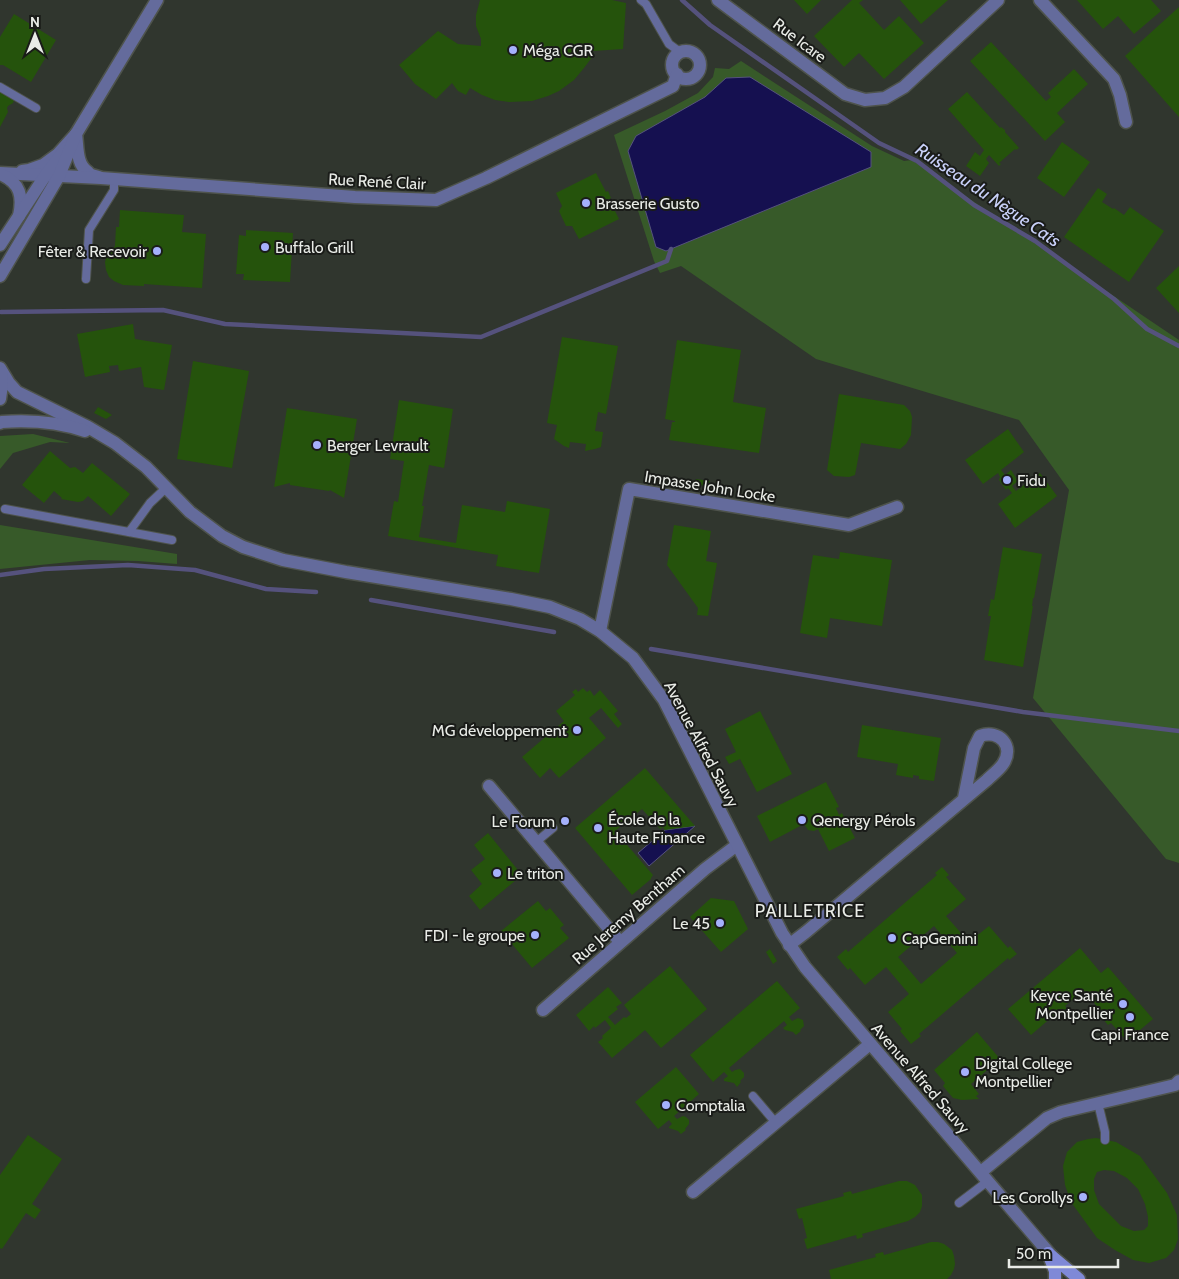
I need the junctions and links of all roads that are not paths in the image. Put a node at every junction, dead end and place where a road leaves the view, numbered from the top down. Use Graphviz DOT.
graph roads {
  1 [pos="157,0"];
  2 [pos="642,0"];
  3 [pos="718,0"];
  4 [pos="998,0"];
  5 [pos="1040,0"];
  6 [pos="680,52"];
  7 [pos="676,74"];
  8 [pos="0,87"];
  9 [pos="36,108"];
  10 [pos="1126,122"];
  11 [pos="76,134"];
  12 [pos="0,173"];
  13 [pos="45,176"];
  14 [pos="59,176"];
  15 [pos="101,178"];
  16 [pos="114,179"];
  17 [pos="48,195"];
  18 [pos="19,216"];
  19 [pos="0,245"];
  20 [pos="0,276"];
  21 [pos="86,279"];
  22 [pos="0,367"];
  23 [pos="0,399"];
  24 [pos="0,423"];
  25 [pos="115,443"];
  26 [pos="166,488"];
  27 [pos="897,507"];
  28 [pos="5,508"];
  29 [pos="129,532"];
  30 [pos="172,540"];
  31 [pos="600,631"];
  32 [pos="489,786"];
  33 [pos="964,798"];
  34 [pos="553,828"];
  35 [pos="536,842"];
  36 [pos="737,845"];
  37 [pos="620,942"];
  38 [pos="789,945"];
  39 [pos="543,1010"];
  40 [pos="870,1044"];
  41 [pos="1179,1081"];
  42 [pos="753,1096"];
  43 [pos="1098,1103"];
  44 [pos="776,1123"];
  45 [pos="1105,1140"];
  46 [pos="985,1176"];
  47 [pos="693,1192"];
  48 [pos="959,1203"];
  49 [pos="1048,1252"];
  50 [pos="1055,1279"];
  51 [pos="1071,1279"];
  52 [pos="1079,1279"];
  1 -- 11 [label="street"];
  2 -- 6 [label="lane"];
  3 -- 4 [label="street, Rue Icare"];
  5 -- 10 [label="street"];
  6 -- 7 [label="street"];
  6 -- 7 [label="street"];
  7 -- 16 [label="street, Rue René Clair"];
  8 -- 9 [label="lane"];
  11 -- 12 [label="street"];
  11 -- 13 [label="street"];
  11 -- 14 [label="street"];
  11 -- 15 [label="street, Rue René Clair"];
  12 -- 13 [label="street, Rue René Clair"];
  12 -- 18 [label="street"];
  13 -- 14 [label="street, Rue René Clair"];
  13 -- 18 [label="street"];
  14 -- 15 [label="street, Rue René Clair"];
  14 -- 17 [label="street"];
  15 -- 16 [label="street, Rue René Clair"];
  15 -- 17 [label="street, Rue René Clair"];
  16 -- 21 [label="lane"];
  17 -- 20 [label="street"];
  18 -- 19 [label="street"];
  22 -- 23 [label="street"];
  22 -- 25 [label="street, Avenue Alfred Sauvy"];
  24 -- 25 [label="street, Avenue Alfred Sauvy"];
  25 -- 26 [label="street, Avenue Alfred Sauvy"];
  26 -- 29 [label="lane"];
  26 -- 31 [label="street, Avenue Alfred Sauvy"];
  27 -- 31 [label="street, Impasse John Locke"];
  28 -- 29 [label="lane"];
  29 -- 30 [label="lane"];
  31 -- 36 [label="street, Avenue Alfred Sauvy"];
  32 -- 35 [label="street"];
  33 -- 33 [label="street"];
  33 -- 38 [label="street"];
  34 -- 35 [label="lane"];
  35 -- 37 [label="street"];
  36 -- 37 [label="street, Rue Jeremy Bentham"];
  36 -- 38 [label="street, Avenue Alfred Sauvy"];
  37 -- 39 [label="street, Rue Jeremy Bentham"];
  38 -- 40 [label="street, Avenue Alfred Sauvy"];
  40 -- 44 [label="street"];
  40 -- 46 [label="street, Avenue Alfred Sauvy"];
  41 -- 43 [label="street"];
  42 -- 44 [label="lane"];
  43 -- 45 [label="lane"];
  43 -- 46 [label="street"];
  44 -- 47 [label="street"];
  46 -- 48 [label="lane"];
  46 -- 49 [label="street, Avenue Alfred Sauvy"];
  49 -- 50 [label="main road"];
  49 -- 51 [label="street, Avenue Alfred Sauvy"];
  49 -- 52 [label="main road"];
}
